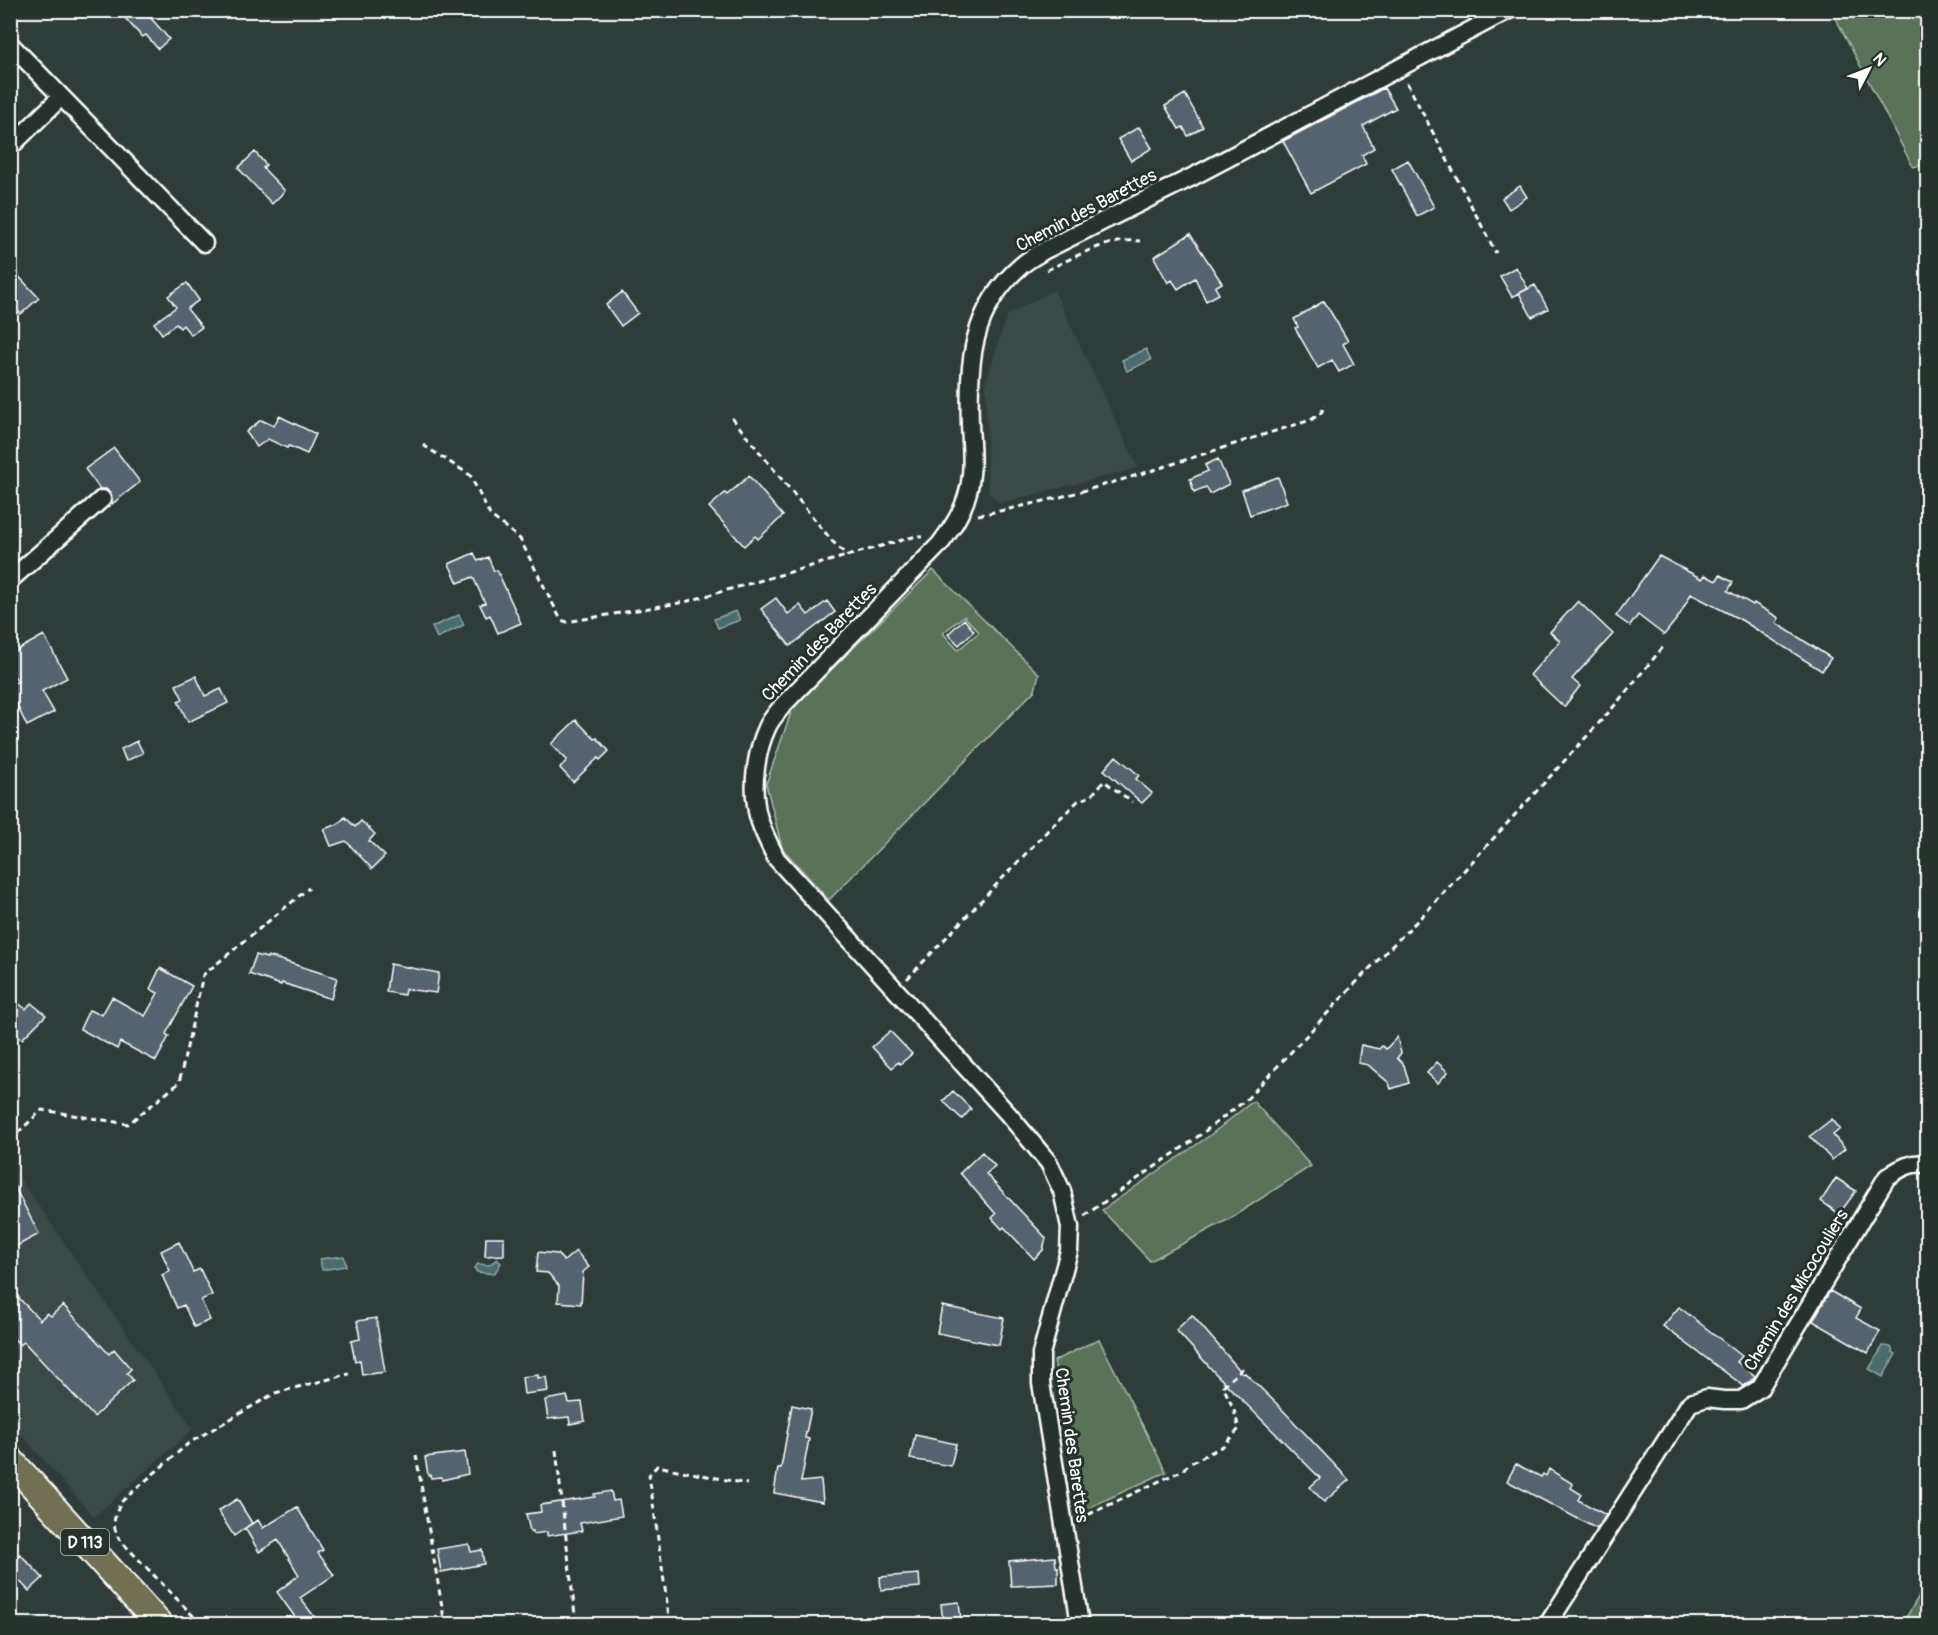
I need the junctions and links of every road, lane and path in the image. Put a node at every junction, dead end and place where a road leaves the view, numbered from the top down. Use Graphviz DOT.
graph roads {
  1 [pos="1509,10"];
  2 [pos="10,44"];
  3 [pos="1400,68"];
  4 [pos="62,97"];
  5 [pos="10,147"];
  6 [pos="1140,241"];
  7 [pos="204,243"];
  8 [pos="1496,253"];
  9 [pos="1047,270"];
  10 [pos="1325,405"];
  11 [pos="732,418"];
  12 [pos="423,445"];
  13 [pos="102,499"];
  14 [pos="958,518"];
  15 [pos="940,544"];
  16 [pos="848,556"];
  17 [pos="10,580"];
  18 [pos="1664,646"];
  19 [pos="1132,802"];
  20 [pos="309,888"];
  21 [pos="895,991"];
  22 [pos="10,1140"];
  23 [pos="1928,1165"];
  24 [pos="1070,1227"];
  25 [pos="1243,1368"];
  26 [pos="349,1374"];
  27 [pos="556,1450"];
  28 [pos="416,1455"];
  29 [pos="12,1466"];
  30 [pos="747,1484"];
  31 [pos="1063,1526"];
  32 [pos="159,1624"];
  33 [pos="201,1624"];
  34 [pos="445,1624"];
  35 [pos="576,1624"];
  36 [pos="670,1624"];
  37 [pos="1080,1624"];
  38 [pos="1548,1624"];
  1 -- 3 [label="street, Chemin des Barettes"];
  2 -- 4 [label="street"];
  3 -- 8 [label="path"];
  3 -- 14 [label="street, Chemin des Barettes"];
  4 -- 5 [label="street"];
  4 -- 7 [label="street"];
  6 -- 9 [label="path"];
  10 -- 14 [label="path"];
  11 -- 16 [label="path"];
  12 -- 16 [label="path"];
  13 -- 17 [label="street"];
  14 -- 15 [label="street, Chemin des Barettes"];
  15 -- 16 [label="path"];
  15 -- 21 [label="street, Chemin des Barettes"];
  18 -- 24 [label="path"];
  19 -- 21 [label="path"];
  20 -- 22 [label="path"];
  21 -- 24 [label="street, Chemin des Barettes"];
  23 -- 38 [label="street, Chemin des Micocouliers"];
  24 -- 31 [label="street, Chemin des Barettes"];
  25 -- 31 [label="path"];
  26 -- 33 [label="path"];
  27 -- 35 [label="path"];
  28 -- 34 [label="path"];
  29 -- 32 [label="main road, D 113"];
  30 -- 36 [label="path"];
  31 -- 37 [label="street, Chemin des Barettes"];
}
